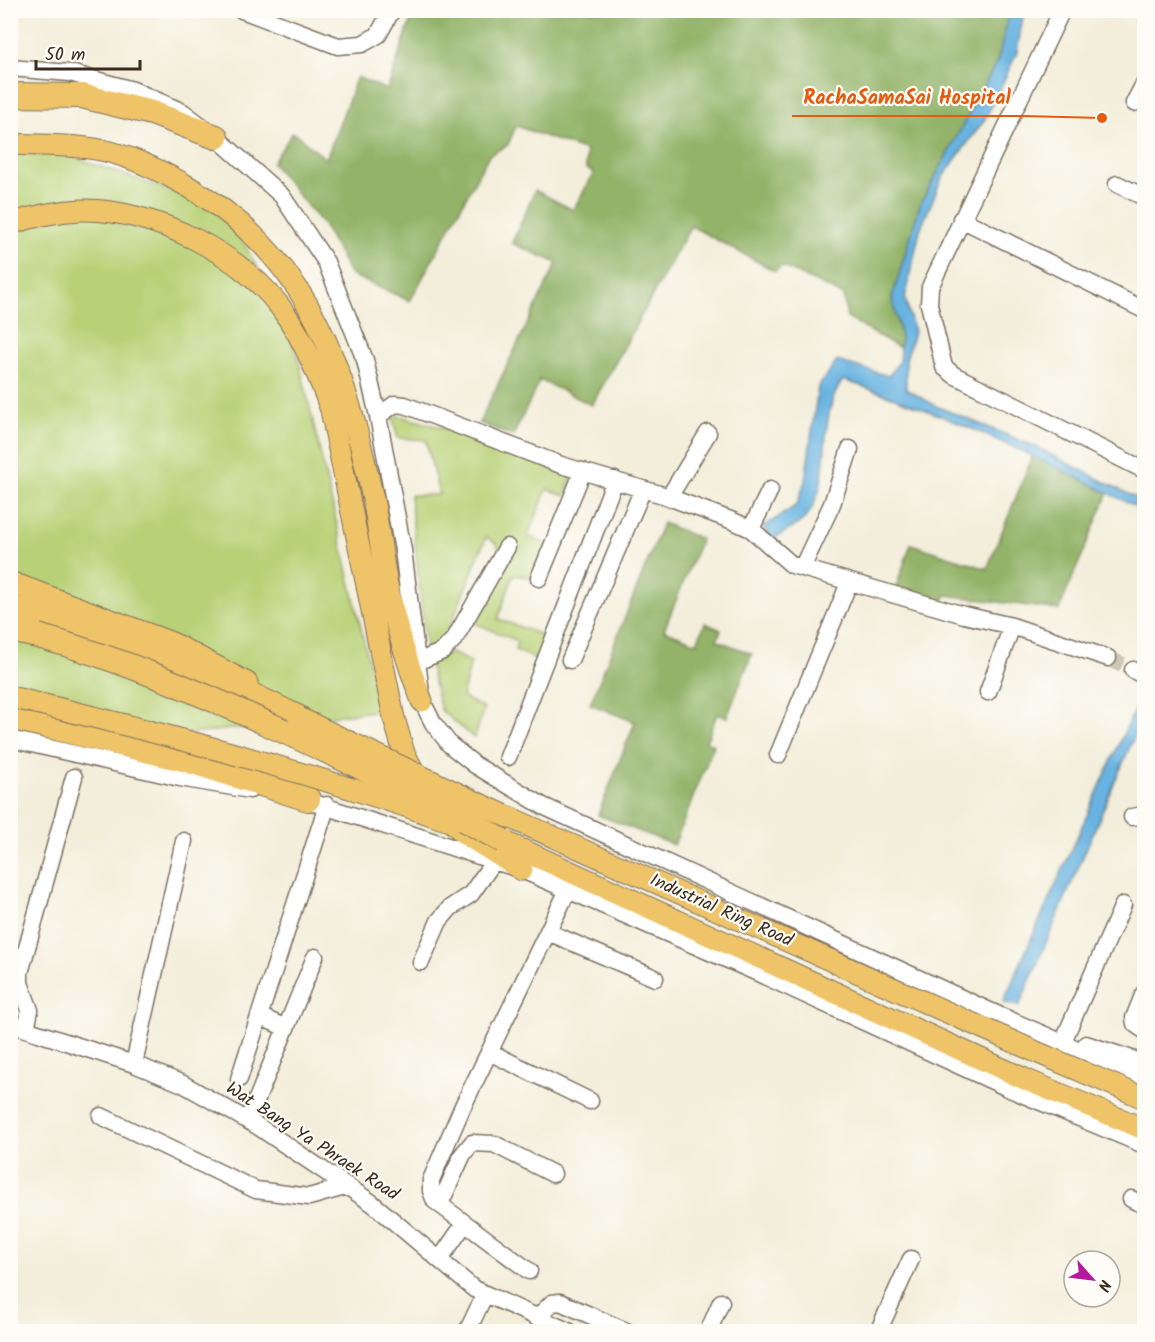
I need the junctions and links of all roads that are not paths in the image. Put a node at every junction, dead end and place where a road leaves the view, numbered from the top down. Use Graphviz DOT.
graph roads {
  1 [pos="242,10"];
  2 [pos="392,10"];
  3 [pos="1062,10"];
  4 [pos="10,68"];
  5 [pos="1144,84"];
  6 [pos="10,95"];
  7 [pos="1134,103"];
  8 [pos="216,137"];
  9 [pos="10,144"];
  10 [pos="1117,184"];
  11 [pos="1144,197"];
  12 [pos="961,219"];
  13 [pos="10,224"];
  14 [pos="1144,310"];
  15 [pos="378,416"];
  16 [pos="708,434"];
  17 [pos="850,449"];
  18 [pos="1144,470"];
  19 [pos="583,471"];
  20 [pos="615,480"];
  21 [pos="643,489"];
  22 [pos="770,490"];
  23 [pos="669,497"];
  24 [pos="751,529"];
  25 [pos="507,546"];
  26 [pos="801,568"];
  27 [pos="539,578"];
  28 [pos="10,582"];
  29 [pos="849,582"];
  30 [pos="10,607"];
  31 [pos="1012,626"];
  32 [pos="10,630"];
  33 [pos="1108,658"];
  34 [pos="570,660"];
  35 [pos="417,662"];
  36 [pos="988,692"];
  37 [pos="10,697"];
  38 [pos="422,702"];
  39 [pos="10,717"];
  40 [pos="299,718"];
  41 [pos="10,739"];
  42 [pos="778,755"];
  43 [pos="508,757"];
  44 [pos="74,777"];
  45 [pos="317,802"];
  46 [pos="184,841"];
  47 [pos="499,851"];
  48 [pos="522,870"];
  49 [pos="568,890"];
  50 [pos="1123,904"];
  51 [pos="548,932"];
  52 [pos="315,957"];
  53 [pos="421,962"];
  54 [pos="655,978"];
  55 [pos="1144,993"];
  56 [pos="259,1016"];
  57 [pos="1022,1024"];
  58 [pos="18,1026"];
  59 [pos="286,1028"];
  60 [pos="1144,1030"];
  61 [pos="1065,1037"];
  62 [pos="489,1052"];
  63 [pos="1144,1063"];
  64 [pos="134,1064"];
  65 [pos="1144,1078"];
  66 [pos="239,1079"];
  67 [pos="1144,1098"];
  68 [pos="590,1101"];
  69 [pos="101,1116"];
  70 [pos="248,1121"];
  71 [pos="1144,1129"];
  72 [pos="1144,1145"];
  73 [pos="553,1174"];
  74 [pos="348,1186"];
  75 [pos="440,1204"];
  76 [pos="465,1223"];
  77 [pos="440,1259"];
  78 [pos="911,1259"];
  79 [pos="529,1271"];
  80 [pos="485,1294"];
  81 [pos="721,1302"];
  82 [pos="537,1318"];
  83 [pos="467,1332"];
  84 [pos="570,1332"];
  85 [pos="628,1332"];
  86 [pos="708,1332"];
  87 [pos="878,1332"];
  1 -- 2 [label="street"];
  3 -- 12 [label="street"];
  4 -- 8 [label="street"];
  5 -- 7 [label="street"];
  6 -- 8 [label="highway"];
  8 -- 15 [label="street"];
  9 -- 38 [label="main road"];
  10 -- 11 [label="street"];
  12 -- 14 [label="street"];
  12 -- 18 [label="street"];
  13 -- 48 [label="main road"];
  15 -- 19 [label="street"];
  15 -- 35 [label="street"];
  16 -- 23 [label="street"];
  17 -- 26 [label="street"];
  19 -- 20 [label="street"];
  19 -- 27 [label="street"];
  20 -- 21 [label="street"];
  20 -- 43 [label="street"];
  21 -- 23 [label="street"];
  21 -- 34 [label="street"];
  22 -- 24 [label="street"];
  23 -- 24 [label="street"];
  24 -- 26 [label="street"];
  25 -- 35 [label="street"];
  26 -- 29 [label="street"];
  28 -- 40 [label="main road, Industrial Ring Road"];
  29 -- 31 [label="street"];
  29 -- 42 [label="street"];
  30 -- 40 [label="highway"];
  31 -- 33 [label="street"];
  31 -- 36 [label="street"];
  32 -- 47 [label="highway, bridge"];
  35 -- 38 [label="street"];
  37 -- 47 [label="main road, Industrial Ring Road, bridge"];
  38 -- 57 [label="street"];
  39 -- 45 [label="highway"];
  40 -- 67 [label="main road, Industrial Ring Road, bridge"];
  41 -- 45 [label="street"];
  44 -- 58 [label="street"];
  45 -- 47 [label="street"];
  45 -- 56 [label="street"];
  46 -- 64 [label="street"];
  47 -- 48 [label="street"];
  47 -- 53 [label="street"];
  47 -- 71 [label="main road, Industrial Ring Road"];
  48 -- 49 [label="street"];
  49 -- 51 [label="street"];
  49 -- 72 [label="street"];
  50 -- 61 [label="street"];
  51 -- 54 [label="street"];
  51 -- 62 [label="street"];
  52 -- 59 [label="street"];
  55 -- 60 [label="street"];
  56 -- 59 [label="street"];
  56 -- 66 [label="street"];
  57 -- 61 [label="street"];
  57 -- 65 [label="street"];
  58 -- 64 [label="street, Wat Bang Ya Phraek Road"];
  59 -- 70 [label="street"];
  61 -- 63 [label="street"];
  62 -- 68 [label="street"];
  62 -- 75 [label="street"];
  64 -- 70 [label="street, Wat Bang Ya Phraek Road"];
  69 -- 74 [label="street"];
  70 -- 74 [label="street, Wat Bang Ya Phraek Road"];
  73 -- 75 [label="street"];
  74 -- 77 [label="street, Wat Bang Ya Phraek Road"];
  75 -- 76 [label="street"];
  76 -- 77 [label="street"];
  76 -- 79 [label="street"];
  77 -- 80 [label="street, Wat Bang Ya Phraek Road"];
  78 -- 87 [label="street"];
  80 -- 82 [label="street, Wat Bang Ya Phraek Road"];
  80 -- 83 [label="street"];
  81 -- 86 [label="street"];
  82 -- 84 [label="street, Wat Bang Ya Phraek Road"];
  82 -- 85 [label="street"];
}
